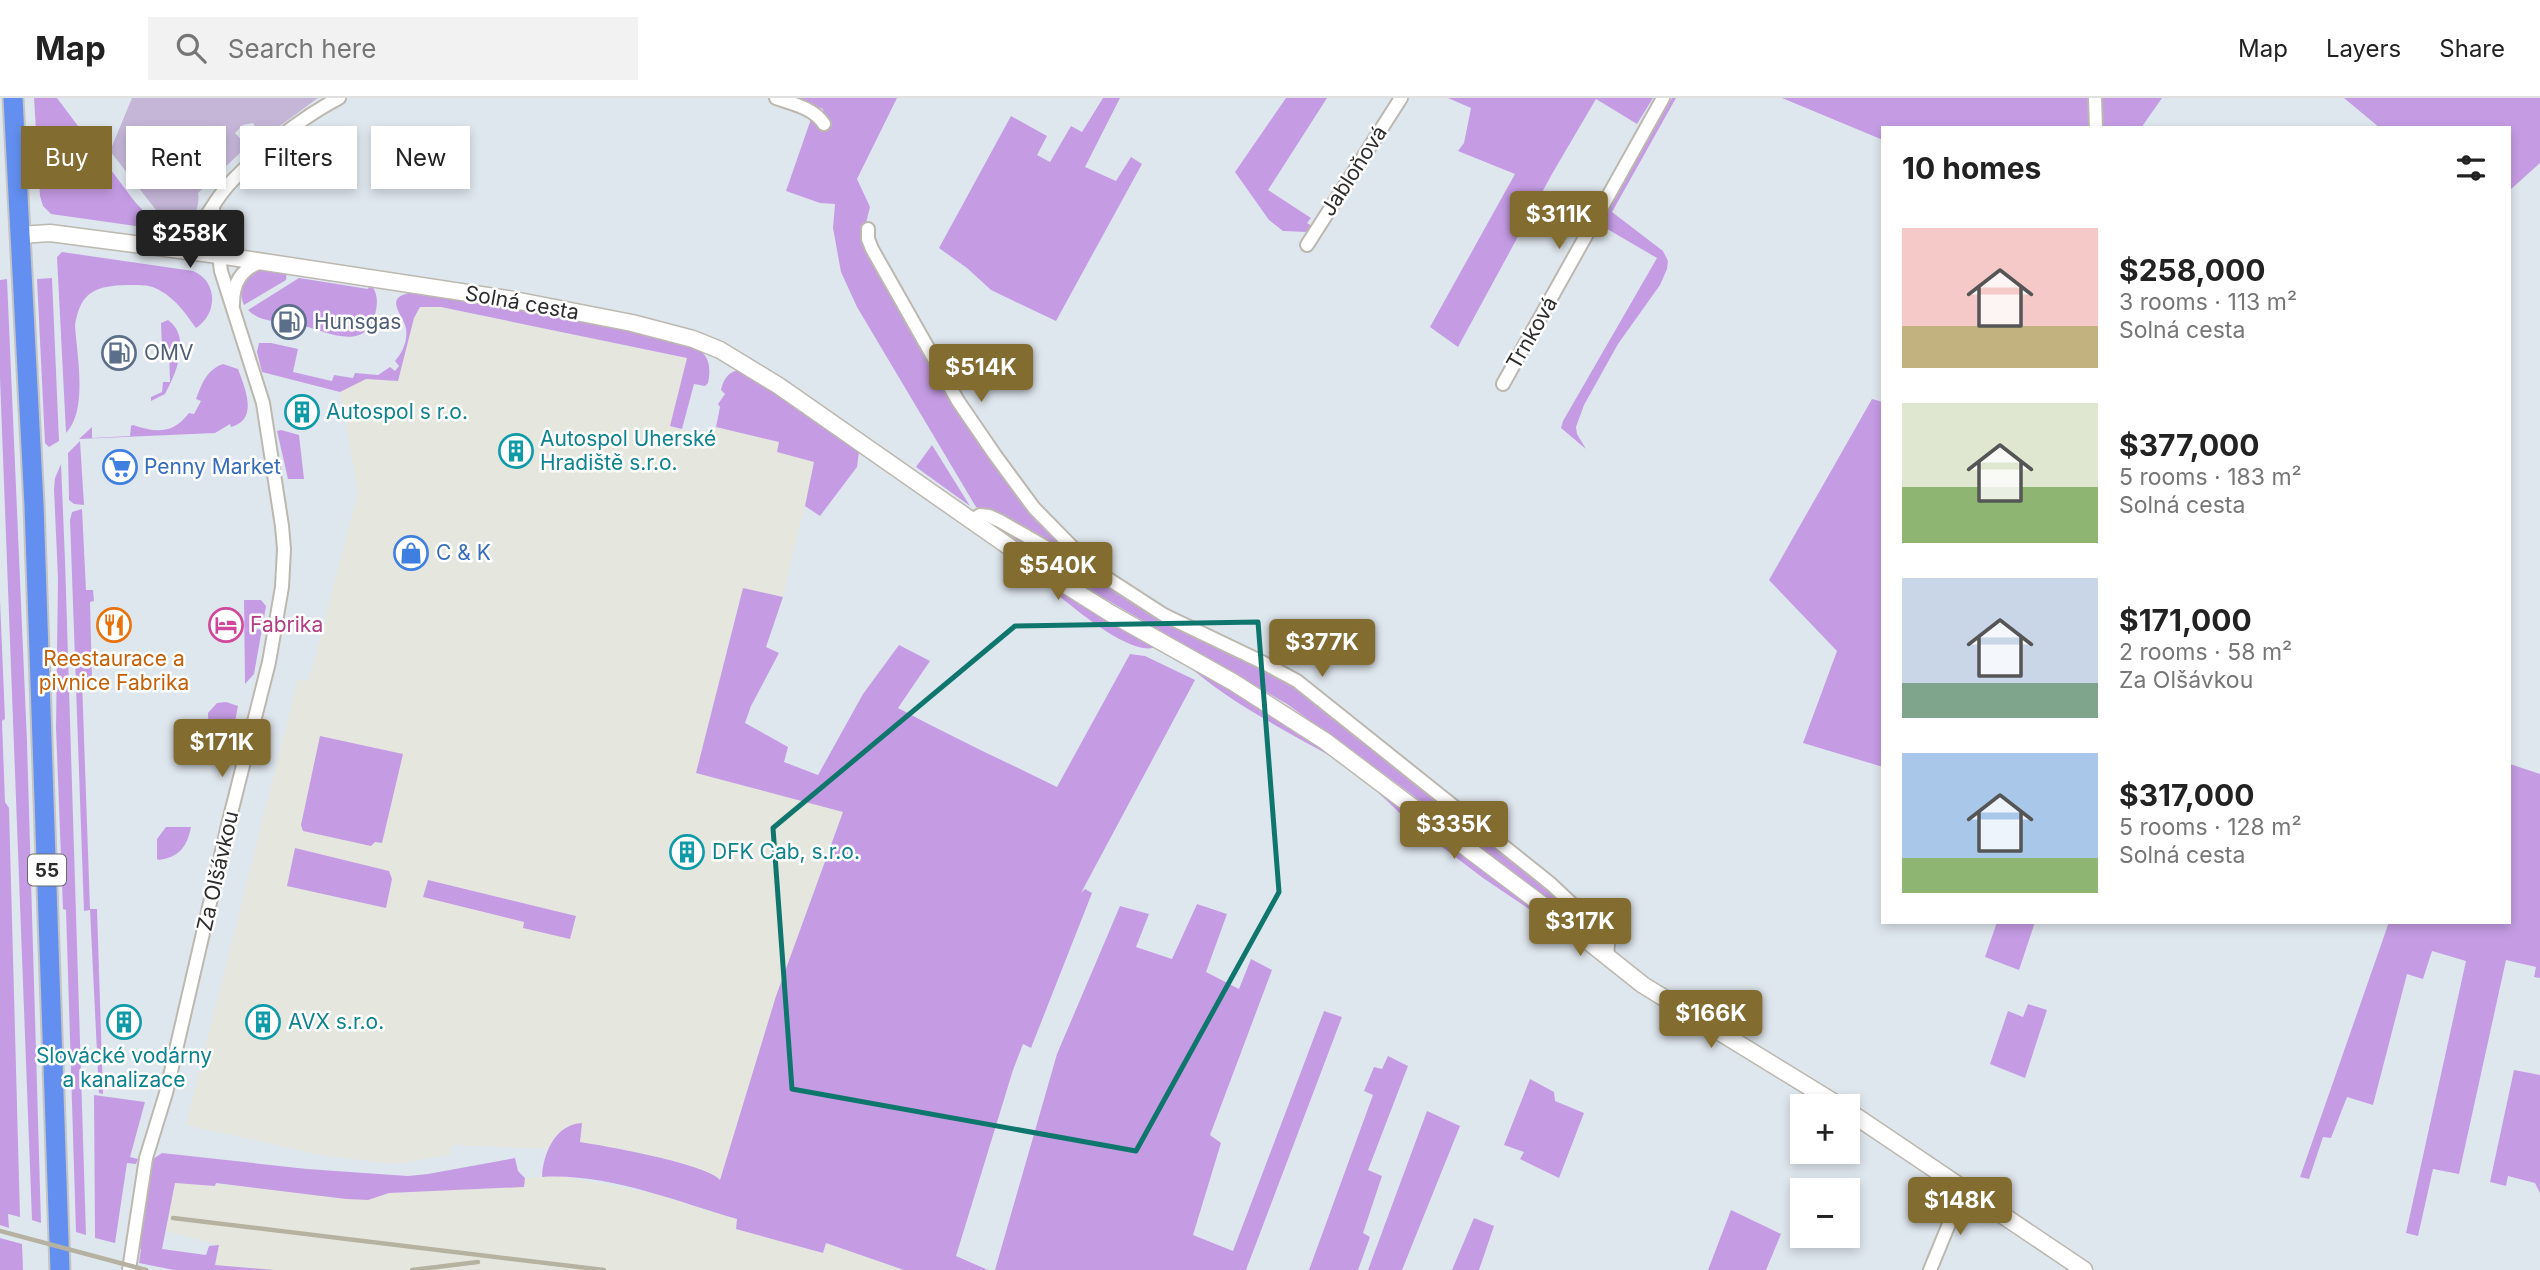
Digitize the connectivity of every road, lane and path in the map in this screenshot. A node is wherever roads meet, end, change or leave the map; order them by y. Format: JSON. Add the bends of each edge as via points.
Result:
{"nodes":[{"id":1,"x":13,"y":98,"type":"edge"},
{"id":2,"x":339,"y":98,"type":"edge"},
{"id":3,"x":776,"y":98,"type":"edge"},
{"id":4,"x":1401,"y":98,"type":"edge"},
{"id":5,"x":1663,"y":98,"type":"edge"},
{"id":6,"x":2095,"y":98,"type":"edge"},
{"id":7,"x":824,"y":124,"type":"dead end"},
{"id":8,"x":2096,"y":126,"type":"edge"},
{"id":9,"x":213,"y":209,"type":"junction"},
{"id":10,"x":868,"y":229,"type":"dead end"},
{"id":11,"x":20,"y":235,"type":"junction"},
{"id":12,"x":1307,"y":245,"type":"dead end"},
{"id":13,"x":168,"y":249,"type":"junction"},
{"id":14,"x":218,"y":255,"type":"junction"},
{"id":15,"x":264,"y":261,"type":"junction"},
{"id":16,"x":233,"y":308,"type":"junction"},
{"id":17,"x":1503,"y":384,"type":"dead end"},
{"id":18,"x":971,"y":521,"type":"junction"},
{"id":19,"x":1094,"y":569,"type":"junction"},
{"id":20,"x":1607,"y":957,"type":"junction"},
{"id":21,"x":1820,"y":1094,"type":"edge"},
{"id":22,"x":1860,"y":1119,"type":"edge"},
{"id":23,"x":1963,"y":1190,"type":"junction"},
{"id":24,"x":60,"y":1267,"type":"edge"},
{"id":25,"x":129,"y":1270,"type":"edge"},
{"id":26,"x":1930,"y":1270,"type":"edge"},
{"id":27,"x":2084,"y":1270,"type":"edge"}],
"edges":[{"from":1,"to":11,"type":"main road","number":"55"},
{"from":2,"to":9,"type":"street","via":[[254,160],[222,191]]},
{"from":3,"to":7,"type":"street","via":[[820,116]]},
{"from":4,"to":12,"type":"street","name":"Jabloňová"},
{"from":5,"to":17,"type":"street","name":"Trnková"},
{"from":6,"to":8,"type":"street"},
{"from":9,"to":13,"type":"street","via":[[190,236]]},
{"from":9,"to":14,"type":"street","name":"Za Olšávkou"},
{"from":10,"to":19,"type":"street","via":[[872,249],[958,401],[1034,508]]},
{"from":11,"to":13,"type":"street","name":"Solná cesta","via":[[50,233]]},
{"from":11,"to":24,"type":"main road","number":"55","via":[[34,505]]},
{"from":13,"to":14,"type":"street","name":"Solná cesta"},
{"from":14,"to":15,"type":"street","name":"Solná cesta"},
{"from":14,"to":16,"type":"street","name":"Za Olšávkou"},
{"from":15,"to":16,"type":"street","via":[[239,276]]},
{"from":15,"to":18,"type":"street","name":"Solná cesta","via":[[514,300],[702,342],[747,365]]},
{"from":16,"to":25,"type":"street","name":"Za Olšávkou","via":[[263,403],[274,463],[284,549],[282,587],[269,662],[166,1093],[146,1158]]},
{"from":18,"to":19,"type":"street","via":[[989,516]]},
{"from":18,"to":20,"type":"street","name":"Solná cesta","via":[[1110,613],[1233,682],[1325,741]]},
{"from":19,"to":20,"type":"street","via":[[1164,615],[1297,681],[1551,884],[1604,934]]},
{"from":20,"to":21,"type":"street","name":"Solná cesta","via":[[1676,1008]]},
{"from":22,"to":23,"type":"street"},
{"from":23,"to":26,"type":"street"},
{"from":23,"to":27,"type":"street"}]}
